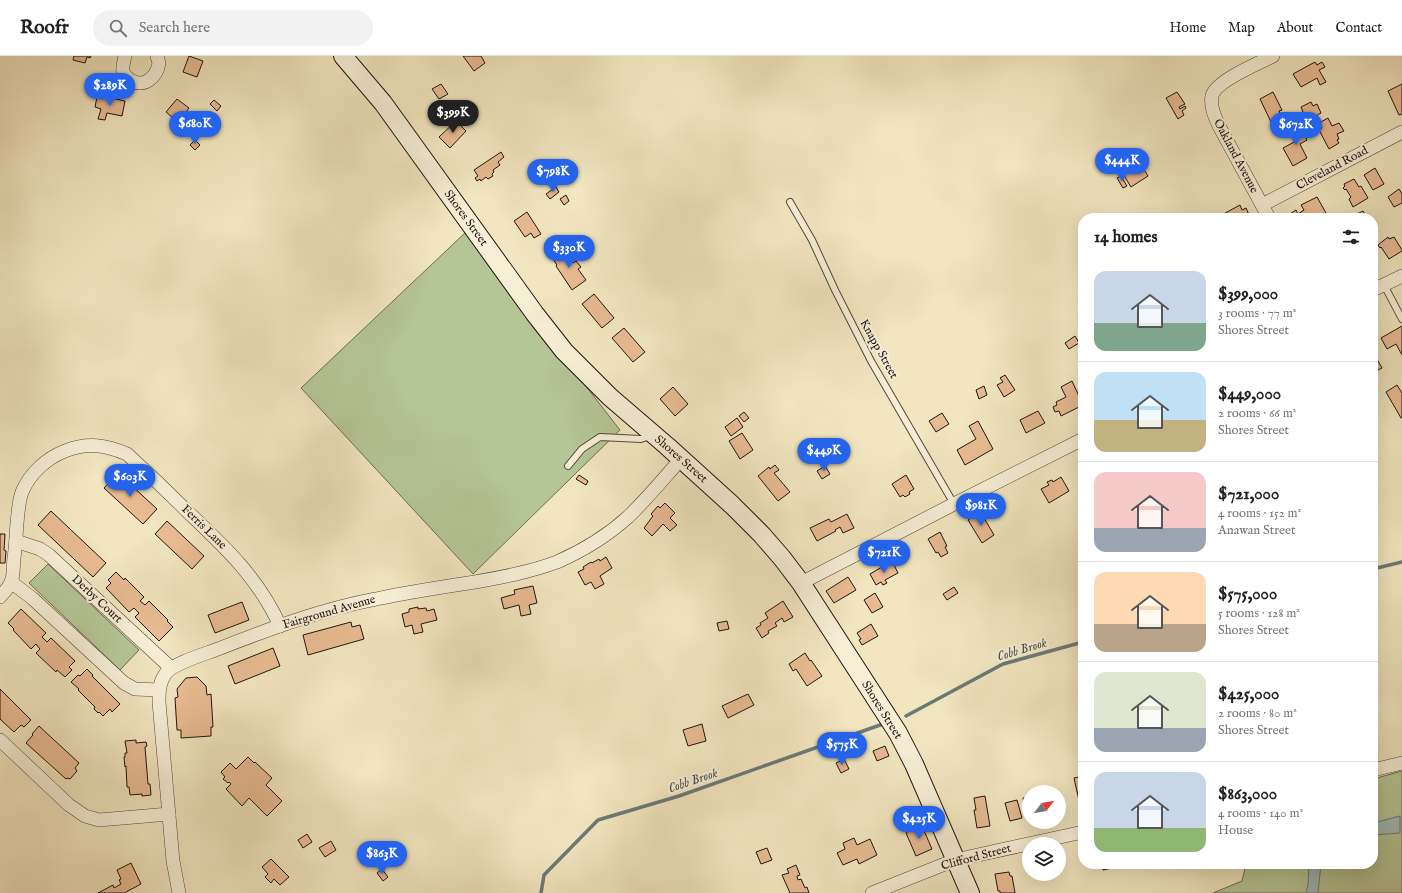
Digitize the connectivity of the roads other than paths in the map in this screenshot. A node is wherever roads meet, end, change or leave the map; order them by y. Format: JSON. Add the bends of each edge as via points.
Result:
{"nodes":[{"id":1,"x":125,"y":56,"type":"edge"},
{"id":2,"x":157,"y":56,"type":"edge"},
{"id":3,"x":343,"y":56,"type":"edge"},
{"id":4,"x":1273,"y":56,"type":"edge"},
{"id":5,"x":1402,"y":132,"type":"edge"},
{"id":6,"x":790,"y":202,"type":"dead end"},
{"id":7,"x":1262,"y":205,"type":"junction"},
{"id":8,"x":1266,"y":213,"type":"edge"},
{"id":9,"x":1402,"y":276,"type":"edge"},
{"id":10,"x":1378,"y":288,"type":"edge"},
{"id":11,"x":1402,"y":319,"type":"edge"},
{"id":12,"x":654,"y":435,"type":"junction"},
{"id":13,"x":1078,"y":442,"type":"edge"},
{"id":14,"x":681,"y":459,"type":"junction"},
{"id":15,"x":568,"y":466,"type":"dead end"},
{"id":16,"x":954,"y":504,"type":"junction"},
{"id":17,"x":16,"y":541,"type":"junction"},
{"id":18,"x":11,"y":582,"type":"junction"},
{"id":19,"x":801,"y":584,"type":"junction"},
{"id":20,"x":0,"y":597,"type":"edge"},
{"id":21,"x":280,"y":626,"type":"junction"},
{"id":22,"x":171,"y":668,"type":"junction"},
{"id":23,"x":159,"y":690,"type":"junction"},
{"id":24,"x":0,"y":740,"type":"edge"},
{"id":25,"x":1402,"y":764,"type":"edge"},
{"id":26,"x":1378,"y":769,"type":"edge"},
{"id":27,"x":169,"y":814,"type":"junction"},
{"id":28,"x":1078,"y":833,"type":"edge"},
{"id":29,"x":955,"y":860,"type":"junction"},
{"id":30,"x":179,"y":893,"type":"edge"},
{"id":31,"x":872,"y":893,"type":"edge"},
{"id":32,"x":970,"y":893,"type":"edge"}],
"edges":[{"from":1,"to":2,"type":"street","via":[[123,72],[128,78],[139,83],[147,82],[156,72],[160,63]]},
{"from":3,"to":12,"type":"street","name":"Shores Street","via":[[382,103],[554,339],[610,398]]},
{"from":4,"to":7,"type":"street","name":"Oakland Avenue","via":[[1229,79],[1216,88],[1211,98],[1219,126]]},
{"from":5,"to":7,"type":"street","name":"Cleveland Road"},
{"from":6,"to":16,"type":"lane","name":"Knapp Street","via":[[812,240],[871,361]]},
{"from":7,"to":8,"type":"street","name":"Oakland Avenue"},
{"from":9,"to":10,"type":"street"},
{"from":10,"to":11,"type":"lane"},
{"from":12,"to":14,"type":"street","name":"Shores Street"},
{"from":12,"to":15,"type":"lane","via":[[641,439],[600,437],[582,449]]},
{"from":13,"to":16,"type":"street"},
{"from":14,"to":19,"type":"street","name":"Shores Street","via":[[753,525]]},
{"from":14,"to":21,"type":"street","name":"Fairground Avenue","via":[[639,507],[618,525],[589,545],[557,562],[510,576],[362,602]]},
{"from":16,"to":19,"type":"street"},
{"from":17,"to":18,"type":"street","name":"Ferris Lane"},
{"from":17,"to":21,"type":"street","name":"Ferris Lane","via":[[22,492],[38,469],[59,453],[72,448],[86,445],[112,448],[127,454],[229,550],[255,581]]},
{"from":17,"to":22,"type":"street","name":"Derby Court","via":[[40,548],[49,555]]},
{"from":18,"to":20,"type":"street","name":"Ferris Lane"},
{"from":18,"to":23,"type":"street","via":[[32,598],[124,683],[135,689]]},
{"from":19,"to":29,"type":"street","name":"Shores Street","via":[[898,733]]},
{"from":21,"to":22,"type":"street","name":"Fairground Avenue"},
{"from":22,"to":23,"type":"street"},
{"from":23,"to":27,"type":"street"},
{"from":24,"to":27,"type":"street","via":[[69,805],[85,816],[105,819]]},
{"from":25,"to":26,"type":"street"},
{"from":27,"to":30,"type":"street"},
{"from":28,"to":29,"type":"street","name":"Clifford Street"},
{"from":29,"to":31,"type":"street","name":"Clifford Street"},
{"from":29,"to":32,"type":"street","name":"Shores Street"}]}
